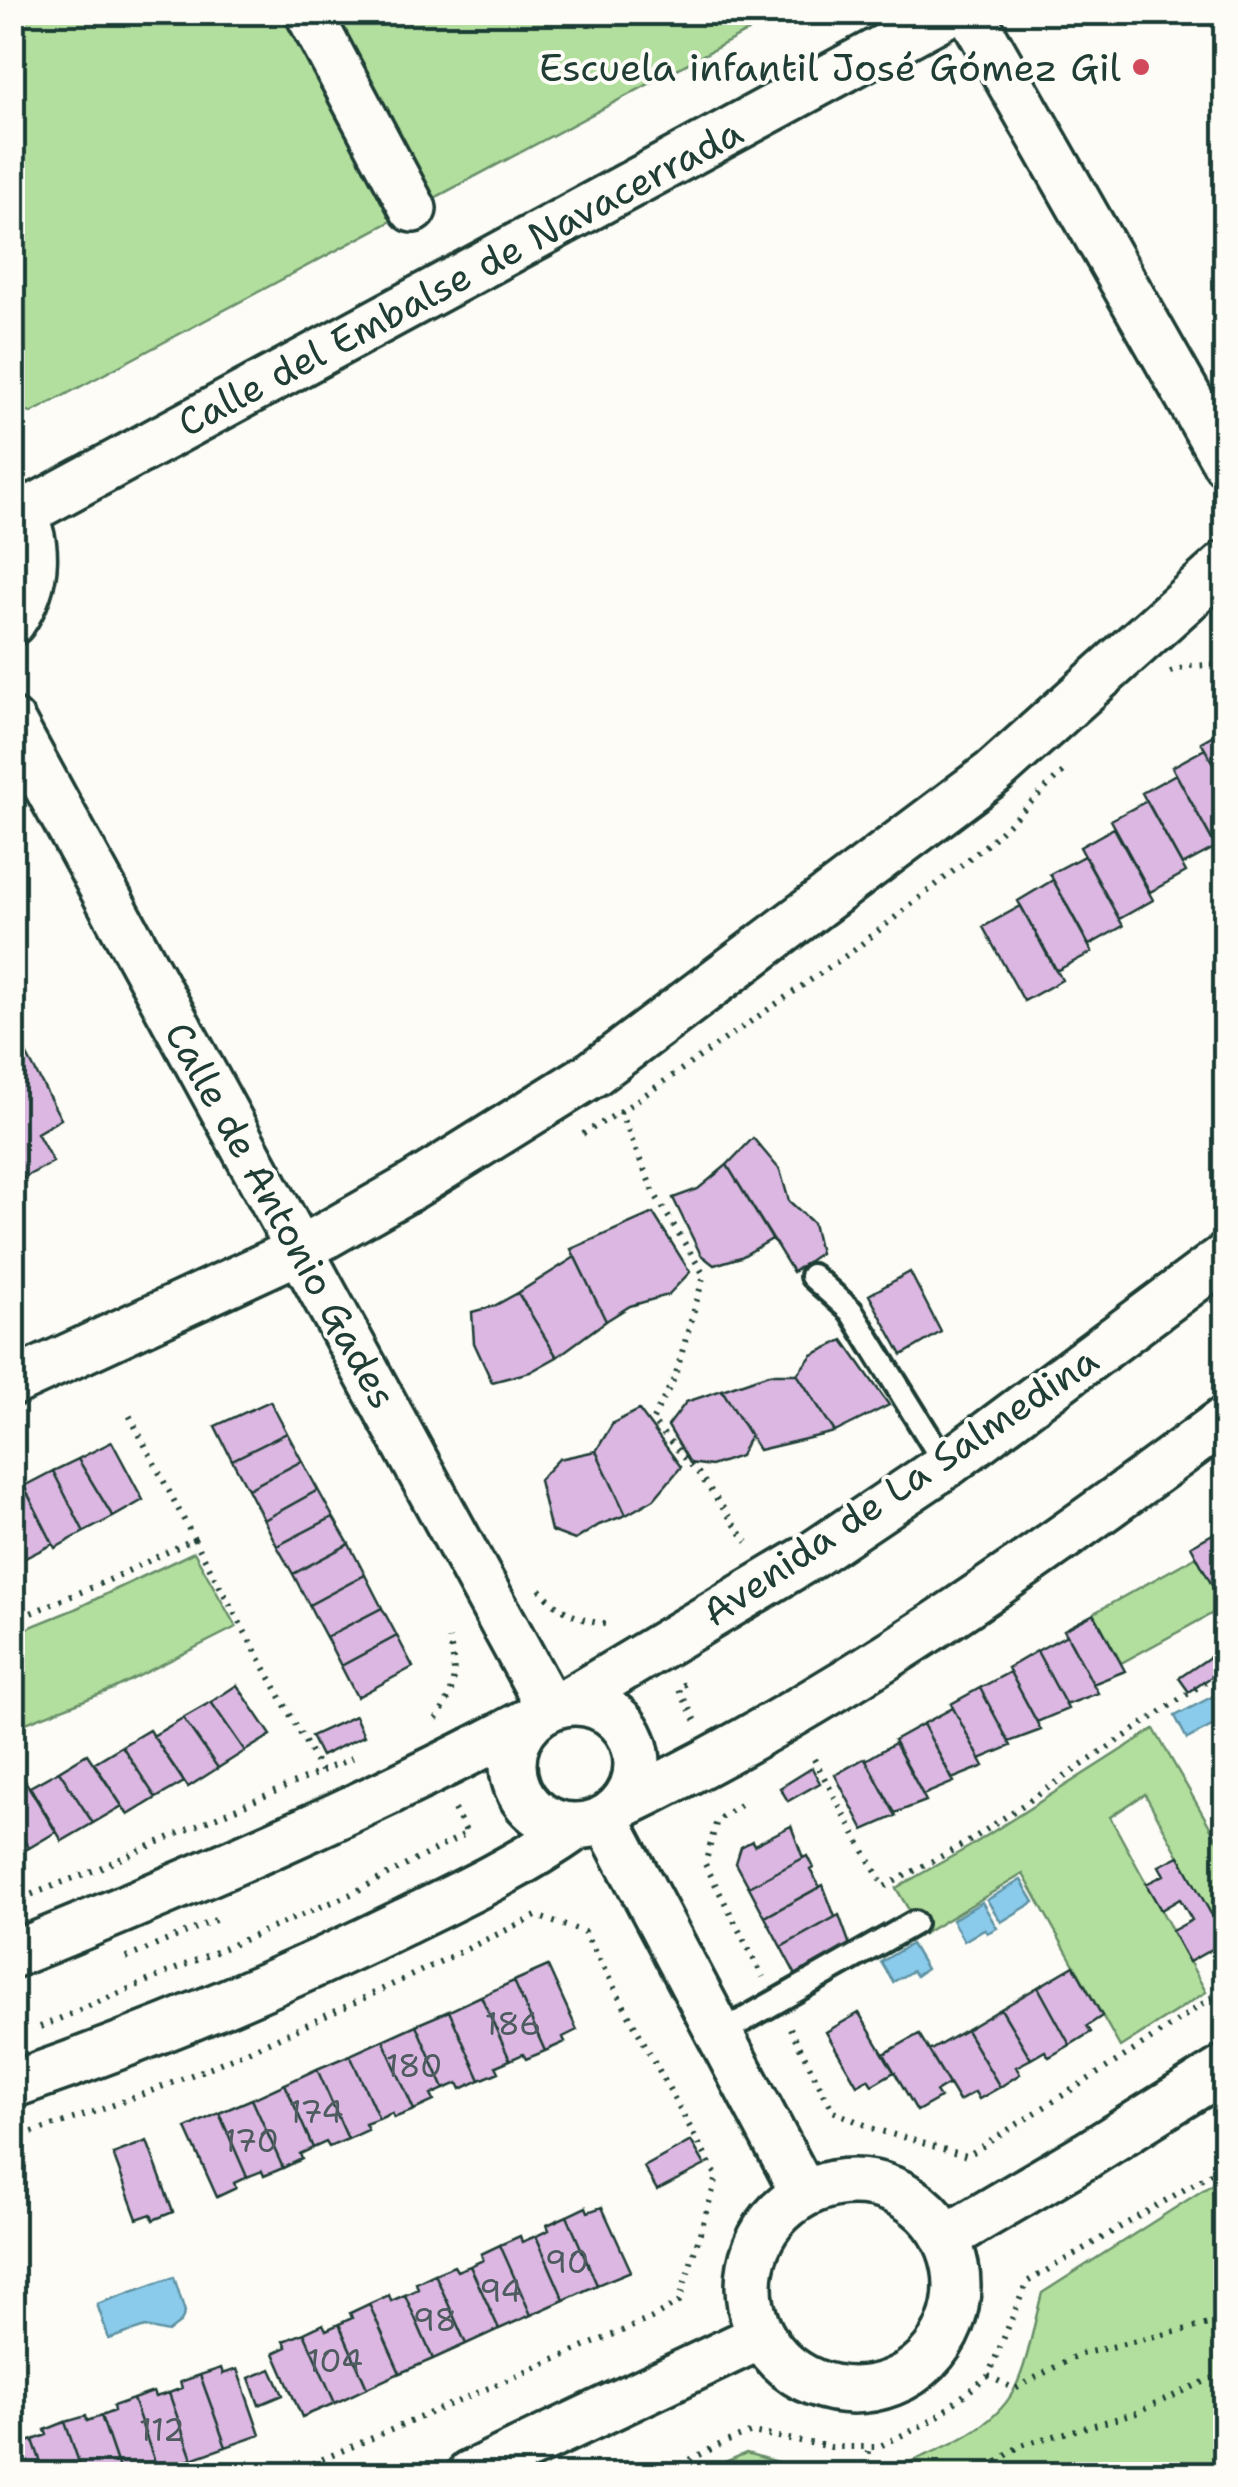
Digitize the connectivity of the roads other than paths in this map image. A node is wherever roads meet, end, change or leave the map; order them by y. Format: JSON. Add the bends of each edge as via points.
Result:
{"nodes":[{"id":1,"x":308,"y":12,"type":"edge"},
{"id":2,"x":950,"y":12,"type":"edge"},
{"id":3,"x":970,"y":12,"type":"edge"},
{"id":4,"x":413,"y":210,"type":"dead end"},
{"id":5,"x":1226,"y":463,"type":"edge"},
{"id":6,"x":18,"y":507,"type":"edge"},
{"id":7,"x":1226,"y":564,"type":"edge"},
{"id":8,"x":12,"y":622,"type":"edge"},
{"id":9,"x":12,"y":722,"type":"edge"},
{"id":10,"x":300,"y":1250,"type":"junction"},
{"id":11,"x":1226,"y":1256,"type":"edge"},
{"id":12,"x":812,"y":1276,"type":"dead end"},
{"id":13,"x":12,"y":1383,"type":"edge"},
{"id":14,"x":1226,"y":1418,"type":"edge"},
{"id":15,"x":946,"y":1465,"type":"junction"},
{"id":16,"x":548,"y":1710,"type":"junction"},
{"id":17,"x":602,"y":1817,"type":"junction"},
{"id":18,"x":914,"y":1924,"type":"dead end"},
{"id":19,"x":12,"y":1955,"type":"edge"},
{"id":20,"x":719,"y":2034,"type":"junction"},
{"id":21,"x":1226,"y":2068,"type":"edge"},
{"id":22,"x":12,"y":2086,"type":"edge"},
{"id":23,"x":804,"y":2194,"type":"junction"},
{"id":24,"x":946,"y":2238,"type":"junction"},
{"id":25,"x":761,"y":2336,"type":"junction"},
{"id":26,"x":470,"y":2474,"type":"edge"}],
"edges":[{"from":1,"to":4,"type":"street"},
{"from":2,"to":6,"type":"street","name":"Calle del Embalse de Navacerrada"},
{"from":3,"to":5,"type":"street"},
{"from":6,"to":8,"type":"street","via":[[34,572]]},
{"from":7,"to":10,"type":"street","via":[[993,773],[626,1050]]},
{"from":9,"to":10,"type":"street","name":"Calle de Antonio Gades"},
{"from":10,"to":13,"type":"street"},
{"from":10,"to":16,"type":"street","name":"Calle de Antonio Gades"},
{"from":11,"to":15,"type":"street","name":"Avenida de La Salmedina"},
{"from":12,"to":15,"type":"lane","via":[[851,1311]]},
{"from":14,"to":17,"type":"street","via":[[1068,1536],[882,1660],[716,1760]]},
{"from":15,"to":16,"type":"street","name":"Avenida de La Salmedina","via":[[811,1556]]},
{"from":16,"to":17,"type":"street","via":[[584,1702],[618,1718],[630,1734],[637,1770],[633,1789]]},
{"from":16,"to":17,"type":"street","via":[[519,1737],[513,1757],[522,1798],[555,1824]]},
{"from":16,"to":19,"type":"street","name":"Avenida de La Salmedina","via":[[435,1771]]},
{"from":17,"to":20,"type":"street"},
{"from":17,"to":22,"type":"street","via":[[531,1860],[348,1950]]},
{"from":18,"to":20,"type":"lane"},
{"from":20,"to":23,"type":"street"},
{"from":21,"to":24,"type":"street"},
{"from":23,"to":24,"type":"street","via":[[840,2183],[875,2184],[920,2206]]},
{"from":23,"to":25,"type":"street","via":[[777,2214],[751,2264],[750,2306]]},
{"from":24,"to":25,"type":"street","via":[[957,2273],[956,2309],[942,2342],[917,2370],[885,2387],[849,2391],[814,2384],[783,2364]]},
{"from":25,"to":26,"type":"street"}]}
